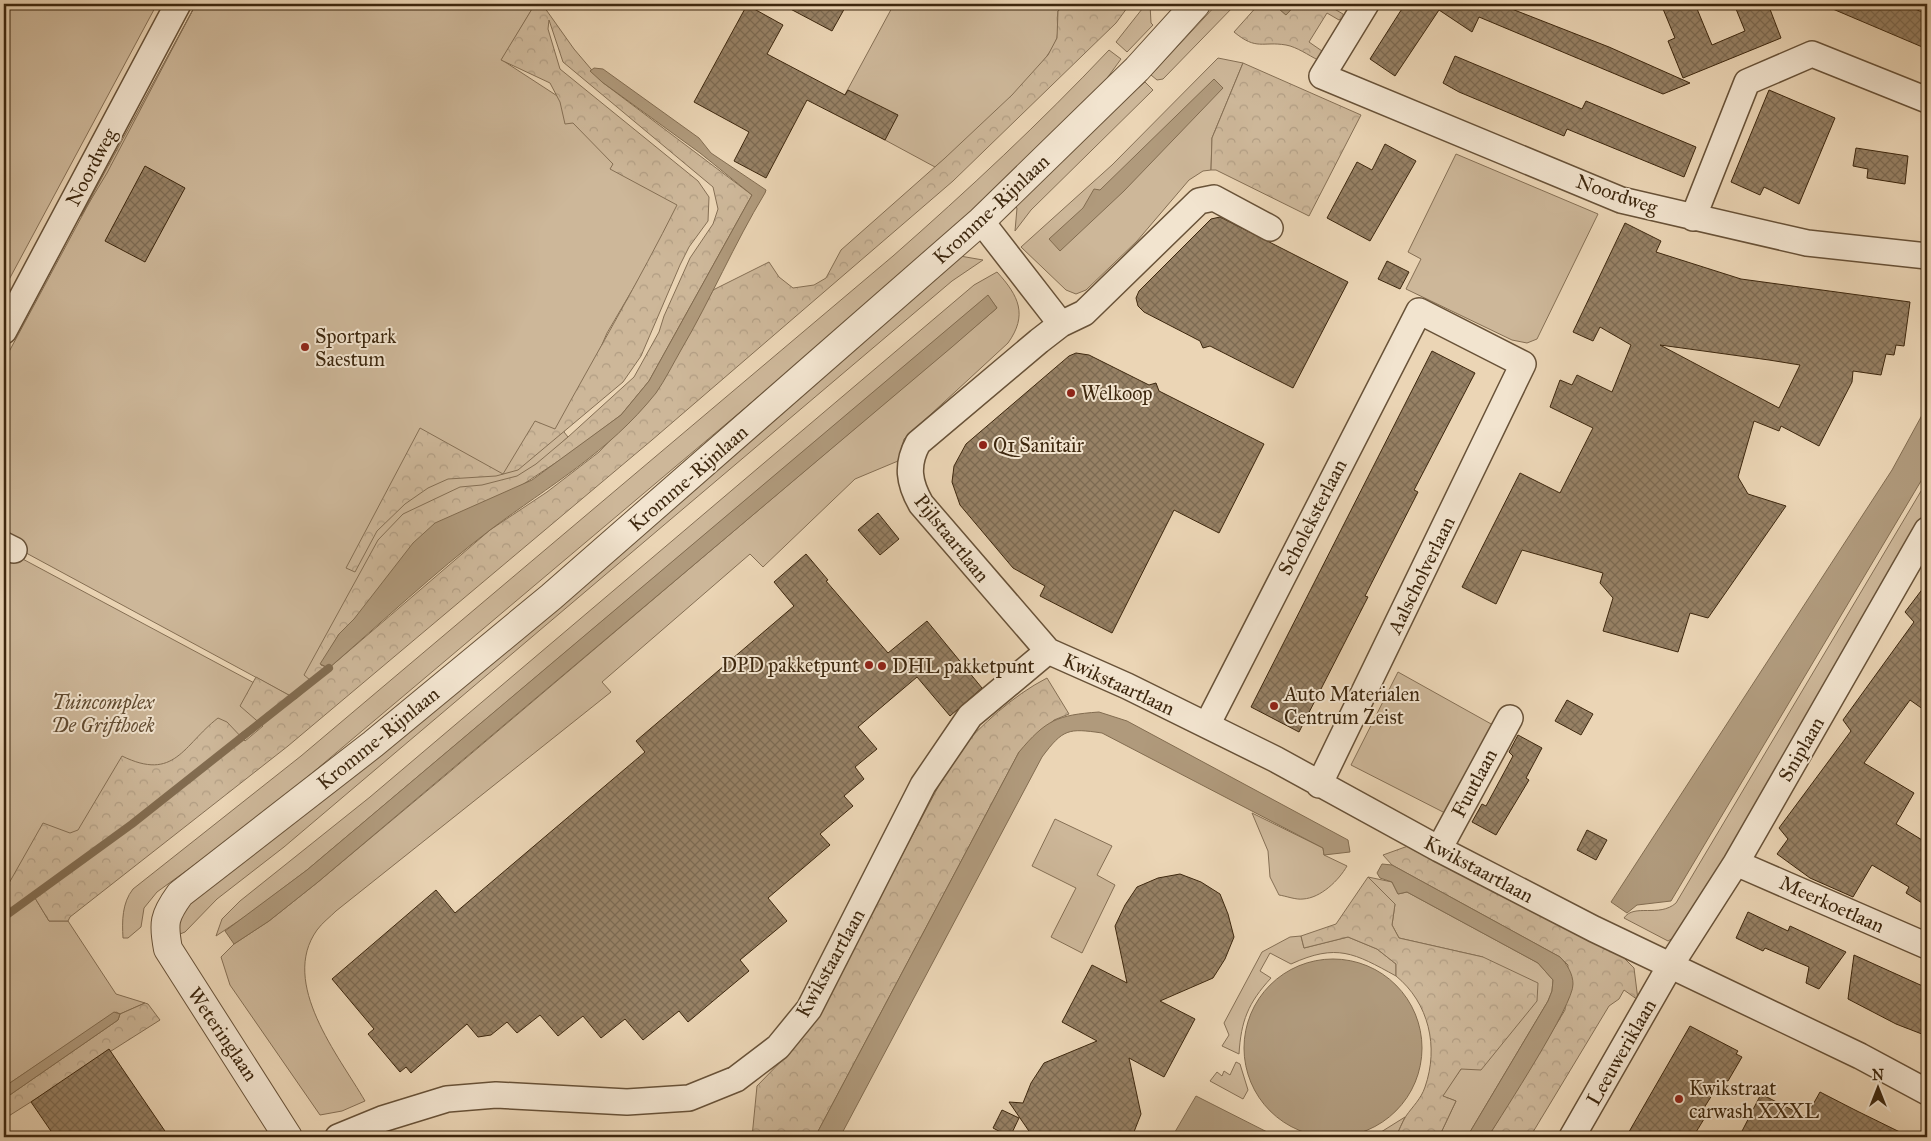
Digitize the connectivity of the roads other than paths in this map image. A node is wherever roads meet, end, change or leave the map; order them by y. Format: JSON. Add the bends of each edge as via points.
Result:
{"nodes":[{"id":1,"x":178,"y":4,"type":"edge"},
{"id":2,"x":1366,"y":4,"type":"edge"},
{"id":3,"x":1189,"y":6,"type":"edge"},
{"id":4,"x":1927,"y":100,"type":"edge"},
{"id":5,"x":1693,"y":218,"type":"junction"},
{"id":6,"x":981,"y":221,"type":"junction"},
{"id":7,"x":1270,"y":228,"type":"dead end"},
{"id":8,"x":1927,"y":256,"type":"edge"},
{"id":9,"x":1419,"y":311,"type":"joint"},
{"id":10,"x":1061,"y":324,"type":"junction"},
{"id":11,"x":4,"y":330,"type":"edge"},
{"id":12,"x":1927,"y":530,"type":"edge"},
{"id":13,"x":1048,"y":651,"type":"junction"},
{"id":14,"x":1510,"y":718,"type":"dead end"},
{"id":15,"x":1207,"y":725,"type":"junction"},
{"id":16,"x":1319,"y":785,"type":"junction"},
{"id":17,"x":1439,"y":849,"type":"junction"},
{"id":18,"x":1736,"y":863,"type":"junction"},
{"id":19,"x":164,"y":929,"type":"joint"},
{"id":20,"x":1927,"y":946,"type":"edge"},
{"id":21,"x":1670,"y":966,"type":"junction"},
{"id":22,"x":1927,"y":1092,"type":"edge"},
{"id":23,"x":288,"y":1137,"type":"edge"},
{"id":24,"x":338,"y":1137,"type":"edge"},
{"id":25,"x":1572,"y":1137,"type":"edge"}],
"edges":[{"from":1,"to":11,"type":"street","name":"Noordweg"},
{"from":2,"to":5,"type":"street","name":"Noordweg","via":[[1322,76],[1621,200]]},
{"from":3,"to":6,"type":"street","name":"Kromme-Rijnlaan","via":[[1137,69]]},
{"from":4,"to":5,"type":"street","via":[[1812,54],[1747,82]]},
{"from":5,"to":8,"type":"street","name":"Noordweg","via":[[1807,243]]},
{"from":6,"to":10,"type":"street"},
{"from":6,"to":19,"type":"street","name":"Kromme-Rijnlaan","via":[[551,597],[373,744],[184,890],[165,917]]},
{"from":7,"to":10,"type":"street","name":"Pijlstaartlaan","via":[[1214,198],[1199,201],[1084,313]]},
{"from":9,"to":15,"type":"street","name":"Scholeksterlaan"},
{"from":9,"to":16,"type":"street","name":"Aalscholverlaan","via":[[1523,364]]},
{"from":10,"to":13,"type":"street","name":"Pijlstaartlaan","via":[[918,443],[909,476],[920,504]]},
{"from":12,"to":18,"type":"street","name":"Sniplaan"},
{"from":13,"to":15,"type":"street","name":"Kwikstaartlaan"},
{"from":13,"to":24,"type":"street","name":"Kwikstaartlaan","via":[[970,716],[923,785],[809,1009],[778,1047],[736,1079],[688,1098],[627,1102],[496,1096],[447,1099],[382,1119]]},
{"from":14,"to":17,"type":"street","name":"Fuutlaan"},
{"from":15,"to":16,"type":"street","name":"Kwikstaartlaan"},
{"from":16,"to":17,"type":"street","name":"Kwikstaartlaan"},
{"from":17,"to":21,"type":"street","name":"Kwikstaartlaan"},
{"from":18,"to":20,"type":"street","name":"Meerkoetlaan"},
{"from":18,"to":21,"type":"street","name":"Sniplaan"},
{"from":19,"to":23,"type":"street","name":"Weteringlaan","via":[[174,961]]},
{"from":21,"to":22,"type":"street","name":"Kwikstaartlaan","via":[[1860,1056]]},
{"from":21,"to":25,"type":"street","name":"Leeuweriklaan"}]}
